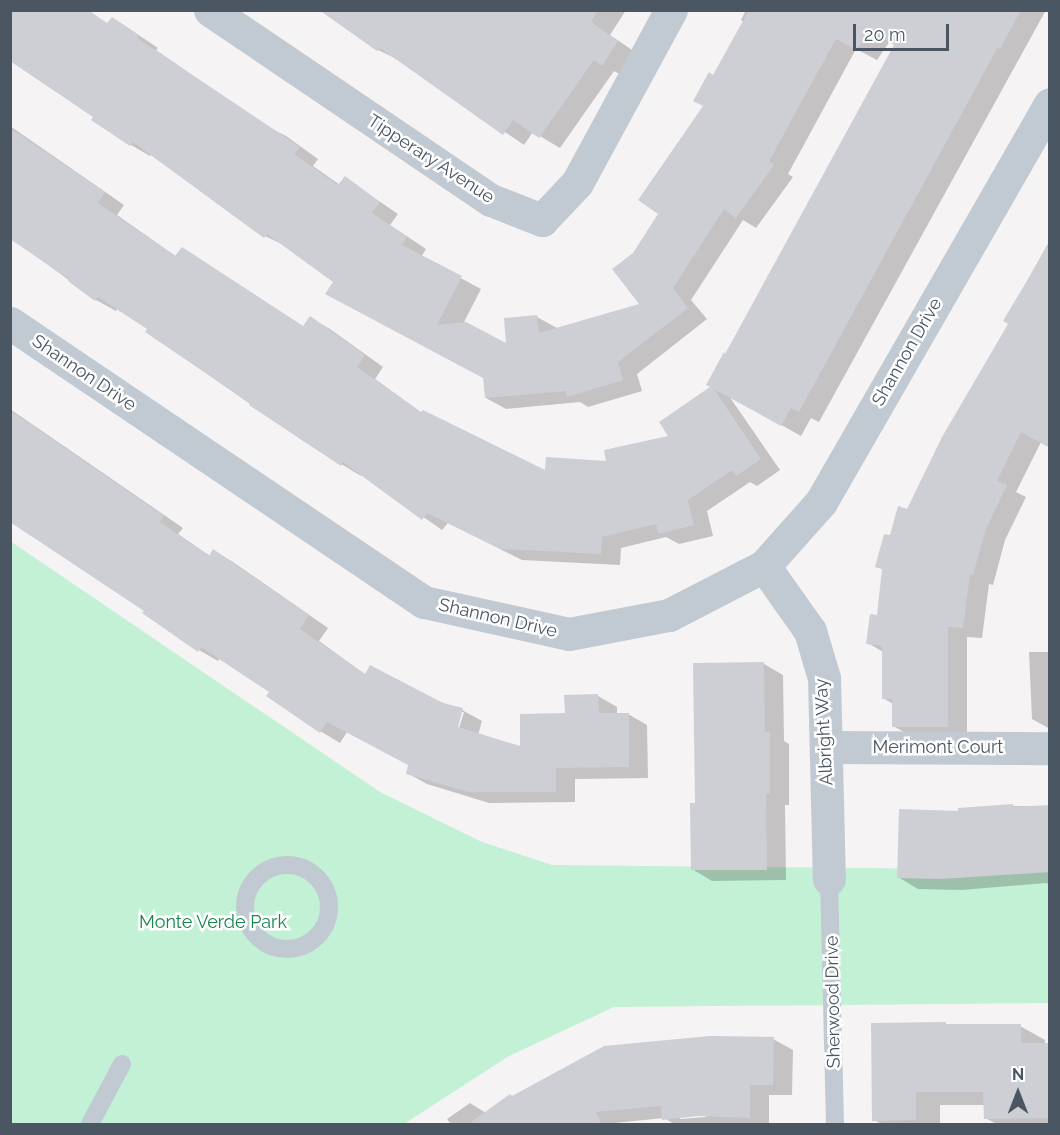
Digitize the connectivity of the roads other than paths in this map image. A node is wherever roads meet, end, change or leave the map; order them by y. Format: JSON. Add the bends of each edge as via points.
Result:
{"nodes":[{"id":1,"x":210,"y":10,"type":"edge"},
{"id":2,"x":671,"y":10,"type":"edge"},
{"id":3,"x":1050,"y":104,"type":"edge"},
{"id":4,"x":10,"y":324,"type":"edge"},
{"id":5,"x":764,"y":566,"type":"junction"},
{"id":6,"x":826,"y":747,"type":"junction"},
{"id":7,"x":1050,"y":748,"type":"edge"},
{"id":8,"x":830,"y":879,"type":"joint"},
{"id":9,"x":308,"y":943,"type":"joint"},
{"id":10,"x":122,"y":1064,"type":"dead end"},
{"id":11,"x":90,"y":1125,"type":"edge"},
{"id":12,"x":835,"y":1125,"type":"edge"}],
"edges":[{"from":1,"to":2,"type":"street","name":"Tipperary Avenue","via":[[491,200],[542,220],[577,183]]},
{"from":3,"to":5,"type":"street","name":"Shannon Drive","via":[[821,502]]},
{"from":4,"to":5,"type":"street","name":"Shannon Drive","via":[[424,602],[569,634],[669,615]]},
{"from":5,"to":6,"type":"street","name":"Albright Way","via":[[810,631],[824,678]]},
{"from":6,"to":7,"type":"street","name":"Merimont Court"},
{"from":6,"to":8,"type":"street","name":"Albright Way"},
{"from":8,"to":12,"type":"lane","name":"Sherwood Drive"},
{"from":9,"to":9,"type":"lane","via":[[296,948],[276,947],[257,937],[249,926],[245,898],[250,885],[272,867],[300,867],[313,873],[322,884],[328,897],[326,923]]},
{"from":10,"to":11,"type":"lane"}]}
